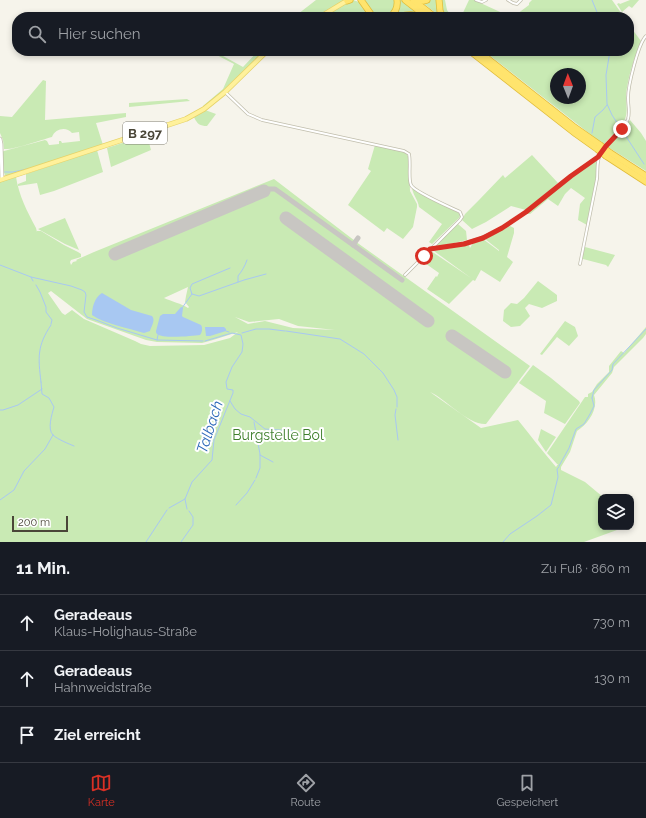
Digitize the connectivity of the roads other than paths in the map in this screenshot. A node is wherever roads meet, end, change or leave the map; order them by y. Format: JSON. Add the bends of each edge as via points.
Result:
{"nodes":[{"id":1,"x":348,"y":0,"type":"edge"},
{"id":2,"x":397,"y":0,"type":"edge"},
{"id":3,"x":405,"y":0,"type":"edge"},
{"id":4,"x":413,"y":0,"type":"edge"},
{"id":5,"x":417,"y":0,"type":"edge"},
{"id":6,"x":427,"y":0,"type":"edge"},
{"id":7,"x":439,"y":0,"type":"edge"},
{"id":8,"x":476,"y":0,"type":"edge"},
{"id":9,"x":486,"y":0,"type":"edge"},
{"id":10,"x":508,"y":0,"type":"edge"},
{"id":11,"x":521,"y":0,"type":"edge"},
{"id":12,"x":361,"y":1,"type":"edge"},
{"id":13,"x":328,"y":12,"type":"edge"},
{"id":14,"x":370,"y":12,"type":"edge"},
{"id":15,"x":394,"y":12,"type":"edge"},
{"id":16,"x":421,"y":12,"type":"edge"},
{"id":17,"x":429,"y":12,"type":"edge"},
{"id":18,"x":440,"y":12,"type":"edge"},
{"id":19,"x":646,"y":36,"type":"edge"},
{"id":20,"x":262,"y":56,"type":"edge"},
{"id":21,"x":476,"y":56,"type":"edge"},
{"id":22,"x":484,"y":56,"type":"edge"},
{"id":23,"x":225,"y":92,"type":"junction"},
{"id":24,"x":0,"y":139,"type":"edge"},
{"id":25,"x":598,"y":147,"type":"junction"},
{"id":26,"x":607,"y":154,"type":"junction"},
{"id":27,"x":598,"y":157,"type":"junction"},
{"id":28,"x":646,"y":176,"type":"edge"},
{"id":29,"x":1,"y":179,"type":"edge"},
{"id":30,"x":646,"y":182,"type":"edge"},
{"id":31,"x":430,"y":249,"type":"junction"},
{"id":32,"x":580,"y":264,"type":"dead end"},
{"id":33,"x":405,"y":275,"type":"dead end"}],
"edges":[{"from":1,"to":13,"type":"main road"},
{"from":2,"to":15,"type":"highway"},
{"from":3,"to":16,"type":"highway"},
{"from":4,"to":17,"type":"highway"},
{"from":5,"to":6,"type":"highway"},
{"from":7,"to":18,"type":"highway"},
{"from":8,"to":9,"type":"street"},
{"from":10,"to":11,"type":"street","via":[[517,4]]},
{"from":12,"to":14,"type":"highway"},
{"from":19,"to":27,"type":"street","via":[[632,72],[627,122]]},
{"from":20,"to":23,"type":"main road","number":"B 297"},
{"from":21,"to":25,"type":"highway","via":[[576,134]]},
{"from":22,"to":25,"type":"highway"},
{"from":23,"to":29,"type":"main road","number":"B 297","via":[[180,122]]},
{"from":23,"to":31,"type":"street","via":[[248,114],[262,120],[407,152],[410,158],[412,187],[462,215]]},
{"from":24,"to":29,"type":"street"},
{"from":25,"to":26,"type":"highway","bridge":true},
{"from":26,"to":28,"type":"highway"},
{"from":26,"to":30,"type":"highway"},
{"from":27,"to":31,"type":"street","via":[[498,231],[464,244]]},
{"from":27,"to":32,"type":"street","via":[[597,179]]},
{"from":31,"to":33,"type":"street"}]}
